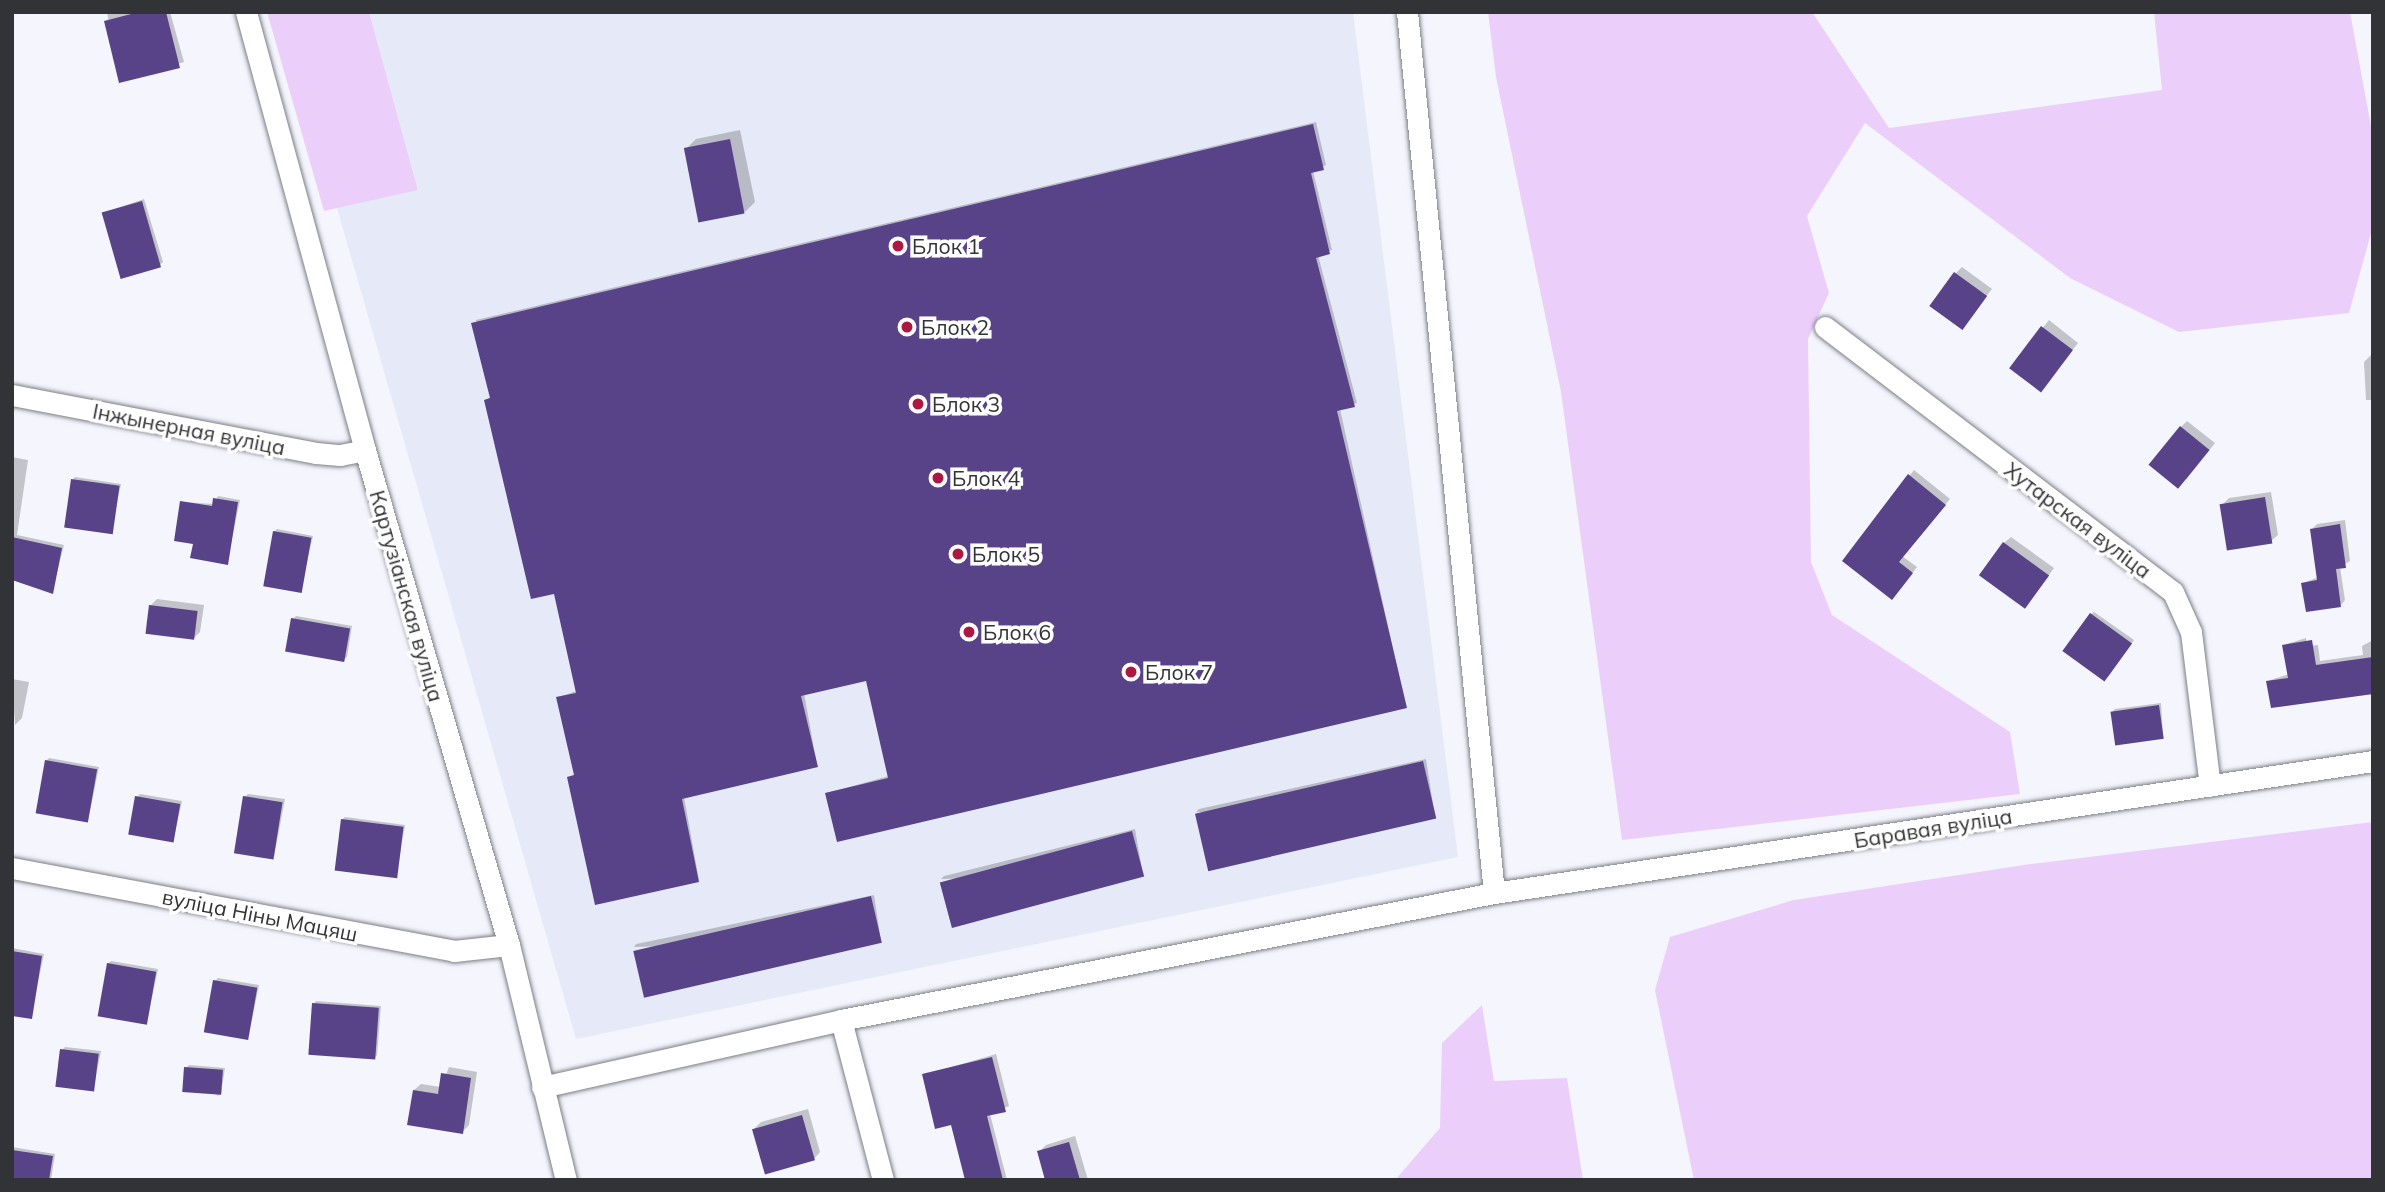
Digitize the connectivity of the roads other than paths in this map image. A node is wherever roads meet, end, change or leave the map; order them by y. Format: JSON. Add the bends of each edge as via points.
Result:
{"nodes":[{"id":1,"x":246,"y":12,"type":"edge"},
{"id":2,"x":1406,"y":12,"type":"edge"},
{"id":3,"x":1825,"y":327,"type":"dead end"},
{"id":4,"x":12,"y":395,"type":"edge"},
{"id":5,"x":365,"y":450,"type":"junction"},
{"id":6,"x":2373,"y":761,"type":"edge"},
{"id":7,"x":2210,"y":786,"type":"junction"},
{"id":8,"x":12,"y":868,"type":"edge"},
{"id":9,"x":1494,"y":894,"type":"junction"},
{"id":10,"x":509,"y":945,"type":"junction"},
{"id":11,"x":841,"y":1020,"type":"junction"},
{"id":12,"x":542,"y":1087,"type":"junction"},
{"id":13,"x":566,"y":1180,"type":"edge"},
{"id":14,"x":883,"y":1180,"type":"edge"}],
"edges":[{"from":1,"to":5,"type":"street","name":"Картузіанская вуліца"},
{"from":2,"to":9,"type":"street"},
{"from":3,"to":7,"type":"street","name":"Хутарская вуліца","via":[[2173,593],[2192,632]]},
{"from":4,"to":5,"type":"street","name":"Інжынерная вуліца","via":[[316,453]]},
{"from":5,"to":10,"type":"street","name":"Картузіанская вуліца"},
{"from":6,"to":7,"type":"street","name":"Баравая вуліца"},
{"from":7,"to":9,"type":"street","name":"Баравая вуліца"},
{"from":8,"to":10,"type":"street","name":"вуліца Ніны Мацяш","via":[[454,951]]},
{"from":9,"to":11,"type":"street","name":"Баравая вуліца"},
{"from":10,"to":12,"type":"street","name":"Картузіанская вуліца"},
{"from":11,"to":12,"type":"street","name":"Баравая вуліца"},
{"from":11,"to":14,"type":"street"},
{"from":12,"to":13,"type":"street","name":"Картузіанская вуліца"}]}
